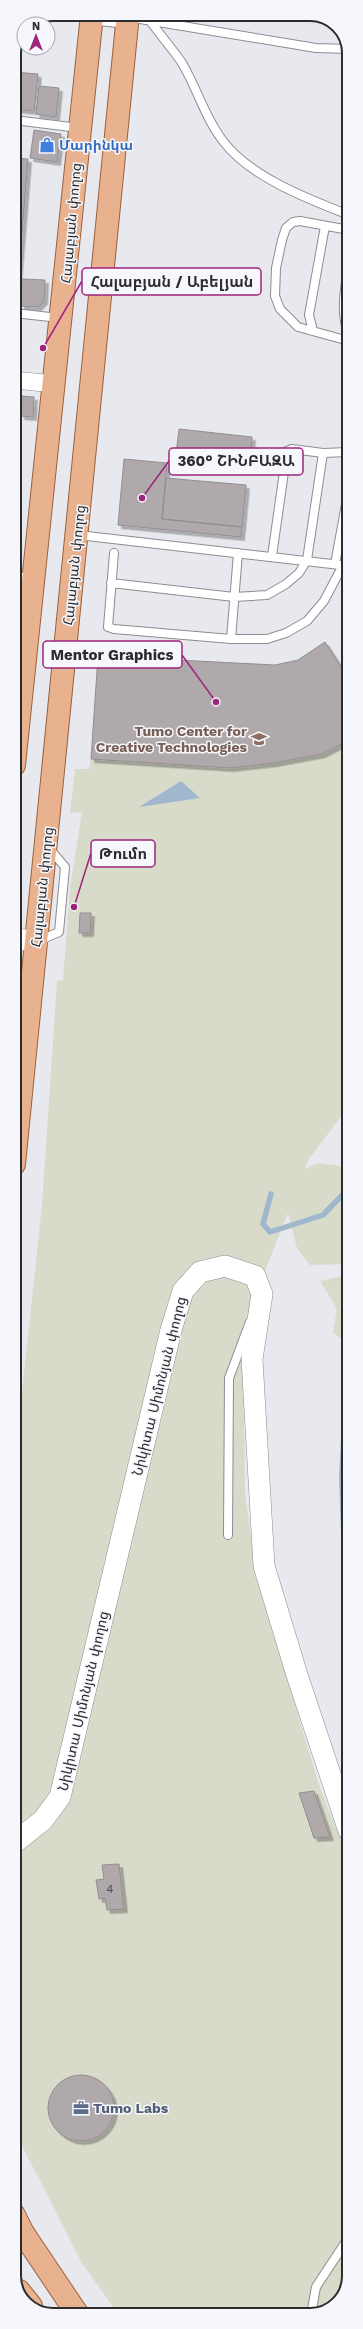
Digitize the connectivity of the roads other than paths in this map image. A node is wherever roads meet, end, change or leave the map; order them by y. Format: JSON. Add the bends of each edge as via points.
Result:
{"nodes":[{"id":1,"x":91,"y":21,"type":"edge"},
{"id":2,"x":135,"y":21,"type":"edge"},
{"id":3,"x":139,"y":21,"type":"edge"},
{"id":4,"x":158,"y":21,"type":"edge"},
{"id":5,"x":342,"y":49,"type":"edge"},
{"id":6,"x":21,"y":121,"type":"edge"},
{"id":7,"x":80,"y":128,"type":"junction"},
{"id":8,"x":342,"y":212,"type":"edge"},
{"id":9,"x":325,"y":226,"type":"junction"},
{"id":10,"x":342,"y":229,"type":"edge"},
{"id":11,"x":21,"y":314,"type":"edge"},
{"id":12,"x":62,"y":318,"type":"junction"},
{"id":13,"x":313,"y":331,"type":"junction"},
{"id":14,"x":342,"y":339,"type":"edge"},
{"id":15,"x":21,"y":381,"type":"edge"},
{"id":16,"x":55,"y":384,"type":"junction"},
{"id":17,"x":342,"y":452,"type":"edge"},
{"id":18,"x":323,"y":453,"type":"junction"},
{"id":19,"x":77,"y":535,"type":"junction"},
{"id":20,"x":114,"y":552,"type":"dead end"},
{"id":21,"x":238,"y":552,"type":"junction"},
{"id":22,"x":272,"y":556,"type":"junction"},
{"id":23,"x":307,"y":560,"type":"junction"},
{"id":24,"x":342,"y":565,"type":"edge"},
{"id":25,"x":24,"y":577,"type":"edge"},
{"id":26,"x":111,"y":583,"type":"junction"},
{"id":27,"x":234,"y":597,"type":"junction"},
{"id":28,"x":231,"y":640,"type":"junction"},
{"id":29,"x":21,"y":645,"type":"edge"},
{"id":30,"x":21,"y":940,"type":"edge"},
{"id":31,"x":37,"y":941,"type":"junction"},
{"id":32,"x":21,"y":1096,"type":"edge"},
{"id":33,"x":262,"y":1294,"type":"junction"},
{"id":34,"x":228,"y":1535,"type":"dead end"},
{"id":35,"x":342,"y":1810,"type":"edge"},
{"id":36,"x":21,"y":1837,"type":"edge"},
{"id":37,"x":21,"y":2229,"type":"edge"},
{"id":38,"x":342,"y":2248,"type":"edge"},
{"id":39,"x":73,"y":2308,"type":"edge"},
{"id":40,"x":312,"y":2308,"type":"edge"}],
"edges":[{"from":1,"to":7,"type":"main road","name":"Հալաբյան փողոց"},
{"from":2,"to":19,"type":"main road","name":"Հալաբյան փողոց"},
{"from":3,"to":8,"type":"lane","via":[[182,64],[223,142],[241,159],[267,177],[308,199]]},
{"from":4,"to":5,"type":"lane","via":[[316,48]]},
{"from":6,"to":7,"type":"lane"},
{"from":7,"to":12,"type":"main road","name":"Հալաբյան փողոց"},
{"from":9,"to":10,"type":"lane"},
{"from":9,"to":13,"type":"lane","via":[[309,315]]},
{"from":9,"to":13,"type":"lane","via":[[293,222],[286,228],[276,268],[275,296],[280,309],[298,327]]},
{"from":11,"to":12,"type":"lane"},
{"from":12,"to":16,"type":"main road","name":"Հալաբյան փողոց"},
{"from":13,"to":14,"type":"lane"},
{"from":15,"to":16,"type":"street"},
{"from":16,"to":25,"type":"main road","name":"Հալաբյան փողոց"},
{"from":17,"to":18,"type":"lane"},
{"from":18,"to":22,"type":"lane","via":[[292,449],[287,451]]},
{"from":18,"to":23,"type":"lane"},
{"from":19,"to":21,"type":"lane"},
{"from":19,"to":31,"type":"main road","name":"Հալաբյան փողոց"},
{"from":20,"to":26,"type":"lane"},
{"from":21,"to":22,"type":"lane"},
{"from":21,"to":27,"type":"lane"},
{"from":22,"to":23,"type":"lane"},
{"from":23,"to":24,"type":"lane"},
{"from":23,"to":27,"type":"lane","via":[[299,573],[267,595]]},
{"from":24,"to":28,"type":"lane","via":[[324,601],[307,621],[286,633],[267,639]]},
{"from":25,"to":29,"type":"main road","name":"Հալաբյան փողոց"},
{"from":26,"to":27,"type":"lane"},
{"from":26,"to":28,"type":"lane","via":[[108,627]]},
{"from":27,"to":28,"type":"lane"},
{"from":30,"to":31,"type":"street"},
{"from":31,"to":32,"type":"main road","name":"Հալաբյան փողոց"},
{"from":33,"to":34,"type":"lane","via":[[238,1348],[229,1378]]},
{"from":33,"to":35,"type":"street","via":[[252,1360],[264,1566]]},
{"from":33,"to":36,"type":"street","name":"Նիկիտա Սիմոնյան փողոց","via":[[255,1276],[226,1266],[200,1272],[183,1291],[171,1330],[60,1797],[43,1820]]},
{"from":37,"to":39,"type":"main road"},
{"from":38,"to":40,"type":"lane","via":[[316,2287]]}]}
